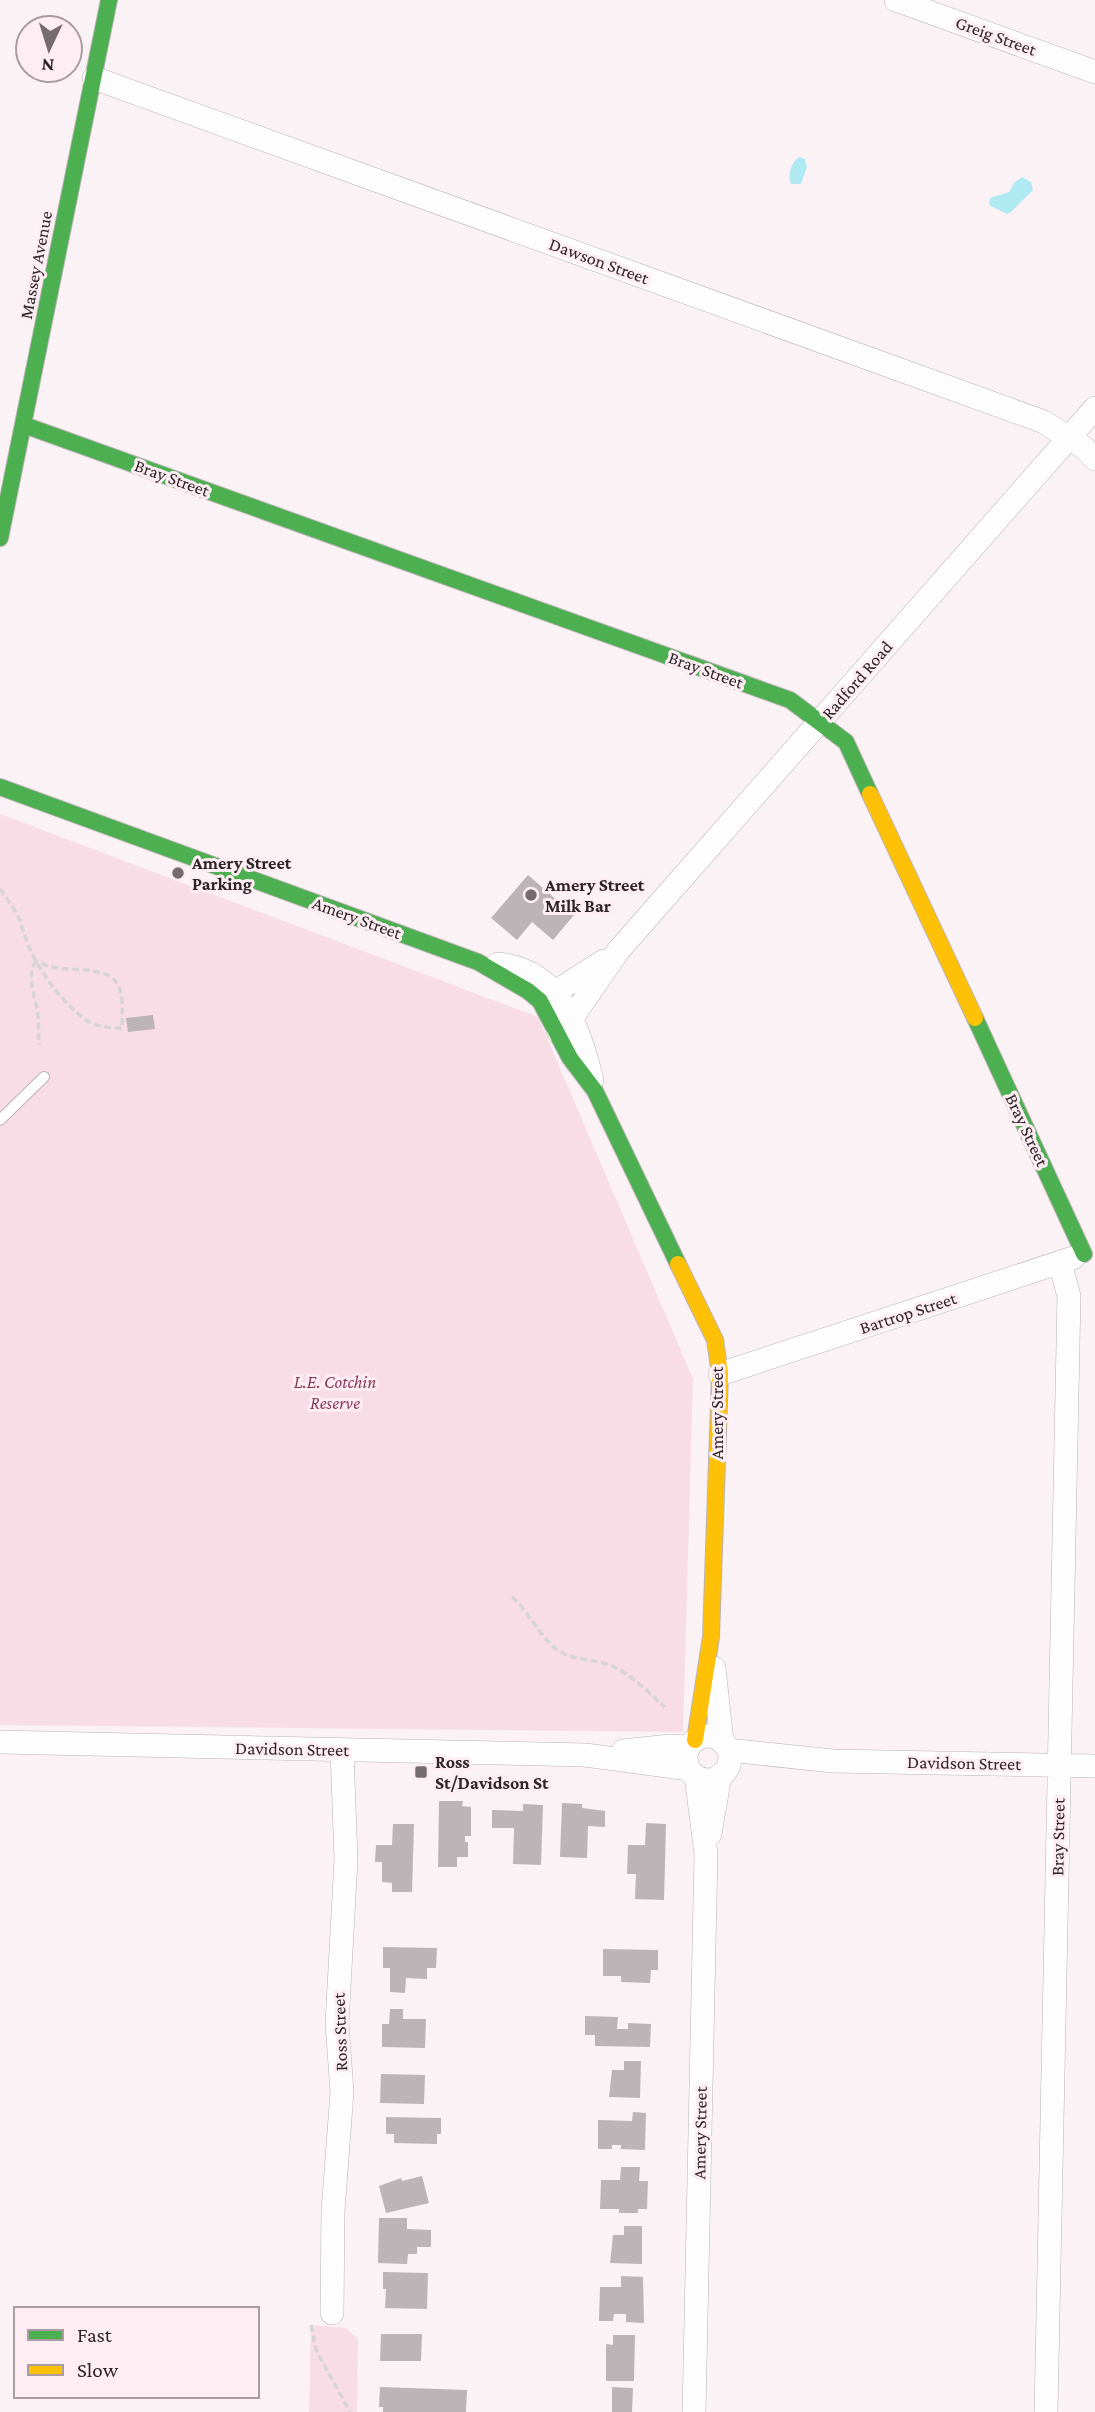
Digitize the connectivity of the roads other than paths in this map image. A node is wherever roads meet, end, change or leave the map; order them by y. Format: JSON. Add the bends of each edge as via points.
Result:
{"nodes":[{"id":1,"x":109,"y":0,"type":"edge"},
{"id":2,"x":896,"y":0,"type":"edge"},
{"id":3,"x":1095,"y":72,"type":"edge"},
{"id":4,"x":94,"y":78,"type":"junction"},
{"id":5,"x":1095,"y":408,"type":"edge"},
{"id":6,"x":24,"y":425,"type":"junction"},
{"id":7,"x":1068,"y":438,"type":"junction"},
{"id":8,"x":1095,"y":459,"type":"edge"},
{"id":9,"x":0,"y":538,"type":"edge"},
{"id":10,"x":820,"y":724,"type":"junction"},
{"id":11,"x":0,"y":787,"type":"edge"},
{"id":12,"x":618,"y":951,"type":"junction"},
{"id":13,"x":478,"y":962,"type":"joint"},
{"id":14,"x":548,"y":997,"type":"junction"},
{"id":15,"x":565,"y":1025,"type":"junction"},
{"id":16,"x":44,"y":1077,"type":"dead end"},
{"id":17,"x":595,"y":1091,"type":"joint"},
{"id":18,"x":0,"y":1120,"type":"edge"},
{"id":19,"x":1090,"y":1252,"type":"edge"},
{"id":20,"x":1060,"y":1263,"type":"junction"},
{"id":21,"x":720,"y":1374,"type":"junction"},
{"id":22,"x":710,"y":1637,"type":"junction"},
{"id":23,"x":0,"y":1742,"type":"edge"},
{"id":24,"x":342,"y":1750,"type":"junction"},
{"id":25,"x":692,"y":1758,"type":"junction"},
{"id":26,"x":724,"y":1759,"type":"junction"},
{"id":27,"x":1059,"y":1765,"type":"junction"},
{"id":28,"x":1095,"y":1766,"type":"edge"},
{"id":29,"x":706,"y":1854,"type":"junction"},
{"id":30,"x":332,"y":2313,"type":"dead end"},
{"id":31,"x":694,"y":2412,"type":"edge"},
{"id":32,"x":1046,"y":2412,"type":"edge"}],
"edges":[{"from":1,"to":4,"type":"street","name":"Massey Avenue"},
{"from":2,"to":3,"type":"street","name":"Greig Street"},
{"from":4,"to":6,"type":"street","name":"Massey Avenue"},
{"from":4,"to":7,"type":"street","name":"Dawson Street","via":[[1044,422]]},
{"from":5,"to":7,"type":"street","name":"Radford Road"},
{"from":6,"to":9,"type":"street","name":"Massey Avenue"},
{"from":6,"to":10,"type":"street","name":"Bray Street","via":[[790,700]]},
{"from":7,"to":8,"type":"street","name":"Dawson Street"},
{"from":7,"to":10,"type":"street","name":"Radford Road"},
{"from":10,"to":12,"type":"street","name":"Radford Road"},
{"from":10,"to":19,"type":"street","name":"Bray Street","via":[[846,742]]},
{"from":11,"to":13,"type":"street","name":"Amery Street"},
{"from":12,"to":14,"type":"street","name":"Radford Road"},
{"from":12,"to":15,"type":"street","name":"Radford Road"},
{"from":13,"to":14,"type":"street","name":"Amery Street","via":[[509,965],[541,978]]},
{"from":14,"to":15,"type":"street","name":"Amery Street"},
{"from":15,"to":17,"type":"street","name":"Amery Street","via":[[585,1049]]},
{"from":16,"to":18,"type":"lane"},
{"from":17,"to":21,"type":"street","name":"Amery Street","via":[[715,1340]]},
{"from":19,"to":20,"type":"street","name":"Bartrop Street"},
{"from":20,"to":21,"type":"street","name":"Bartrop Street"},
{"from":20,"to":27,"type":"street","name":"Bray Street","via":[[1069,1296]]},
{"from":21,"to":22,"type":"street","name":"Amery Street"},
{"from":22,"to":25,"type":"street","name":"Amery Street"},
{"from":22,"to":26,"type":"street","name":"Amery Street"},
{"from":23,"to":24,"type":"street","name":"Davidson Street"},
{"from":24,"to":25,"type":"street","name":"Davidson Street"},
{"from":24,"to":30,"type":"street","name":"Ross Street","via":[[346,1860],[337,2023],[342,2092],[333,2211]]},
{"from":25,"to":26,"type":"street","via":[[708,1780]]},
{"from":25,"to":26,"type":"street","via":[[709,1736]]},
{"from":25,"to":29,"type":"street","name":"Amery Street"},
{"from":26,"to":27,"type":"street","name":"Davidson Street"},
{"from":26,"to":29,"type":"street","name":"Amery Street"},
{"from":27,"to":28,"type":"street","name":"Davidson Street"},
{"from":27,"to":32,"type":"street","name":"Bray Street"},
{"from":29,"to":31,"type":"street","name":"Amery Street"}]}
